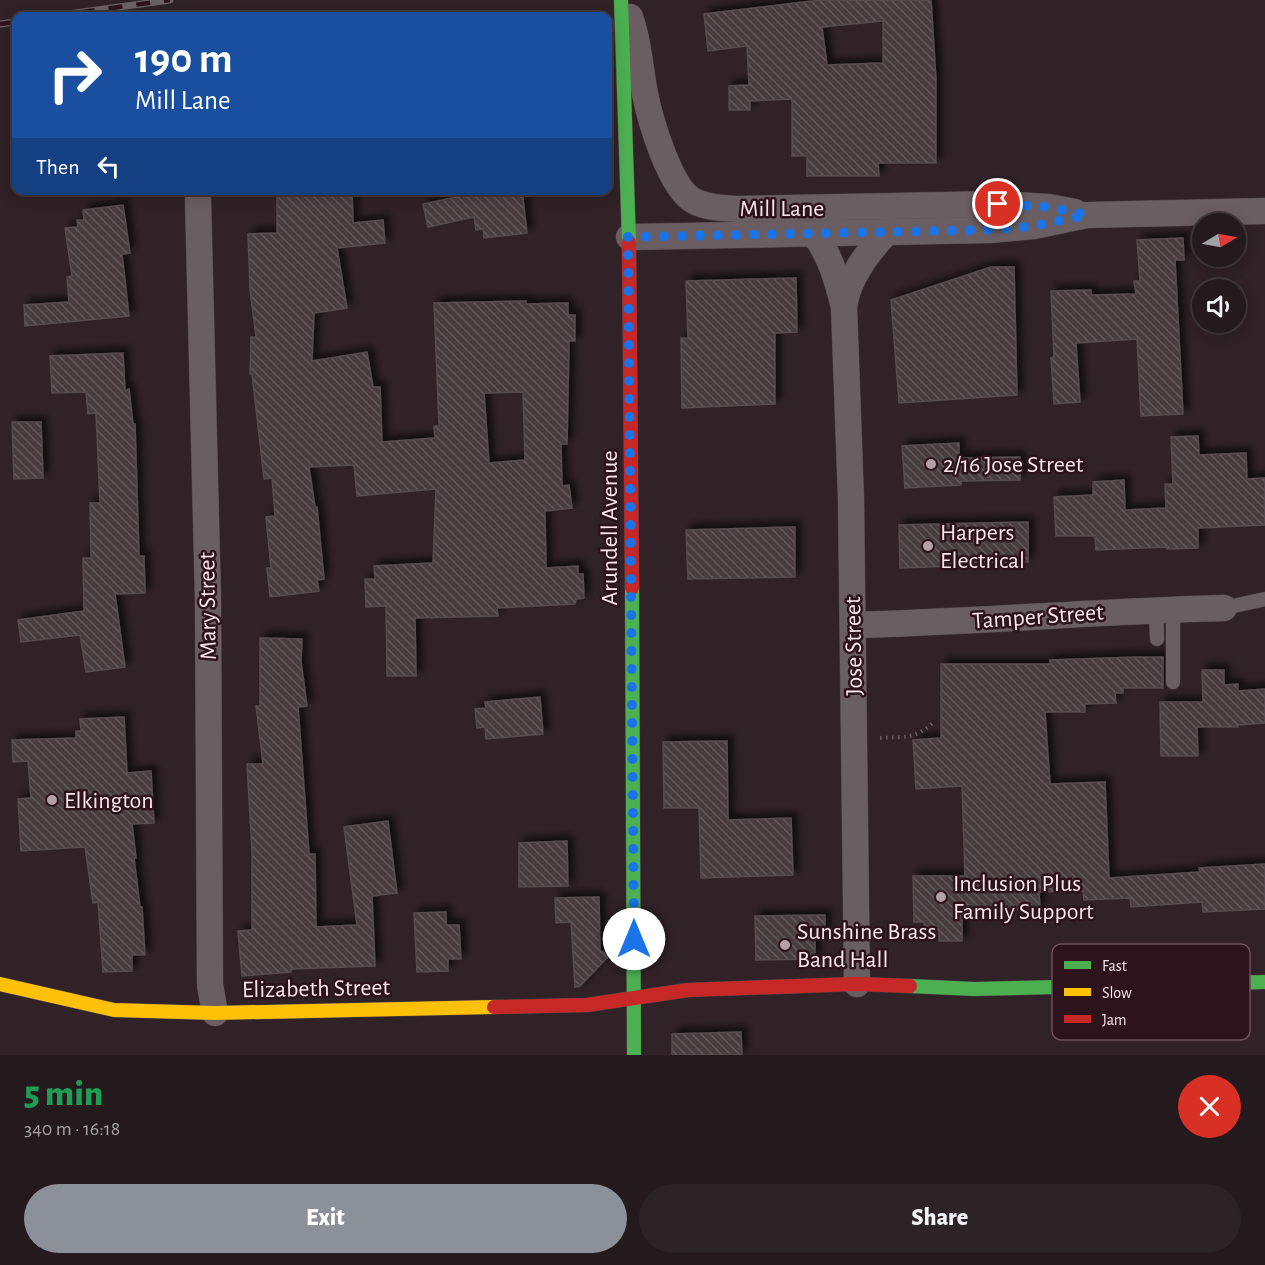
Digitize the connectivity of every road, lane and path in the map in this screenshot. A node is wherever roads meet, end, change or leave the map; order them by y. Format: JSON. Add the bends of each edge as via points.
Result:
{"nodes":[{"id":1,"x":622,"y":0,"type":"edge"},
{"id":2,"x":198,"y":199,"type":"dead end"},
{"id":3,"x":1265,"y":211,"type":"edge"},
{"id":4,"x":1087,"y":215,"type":"junction"},
{"id":5,"x":886,"y":233,"type":"junction"},
{"id":6,"x":815,"y":235,"type":"junction"},
{"id":7,"x":628,"y":237,"type":"junction"},
{"id":8,"x":844,"y":307,"type":"junction"},
{"id":9,"x":1265,"y":599,"type":"edge"},
{"id":10,"x":1224,"y":608,"type":"joint"},
{"id":11,"x":1165,"y":609,"type":"junction"},
{"id":12,"x":853,"y":625,"type":"junction"},
{"id":13,"x":1157,"y":639,"type":"dead end"},
{"id":14,"x":1173,"y":682,"type":"dead end"},
{"id":15,"x":935,"y":721,"type":"dead end"},
{"id":16,"x":880,"y":738,"type":"dead end"},
{"id":17,"x":1250,"y":982,"type":"edge"},
{"id":18,"x":1265,"y":982,"type":"edge"},
{"id":19,"x":0,"y":984,"type":"edge"},
{"id":20,"x":856,"y":984,"type":"junction"},
{"id":21,"x":1052,"y":987,"type":"edge"},
{"id":22,"x":635,"y":998,"type":"junction"},
{"id":23,"x":215,"y":1012,"type":"junction"},
{"id":24,"x":634,"y":1055,"type":"edge"}],
"edges":[{"from":1,"to":4,"type":"street","name":"Mill Lane","via":[[637,37],[645,94],[656,131],[673,177],[693,201],[739,209],[1018,204]]},
{"from":1,"to":7,"type":"street","name":"Arundell Avenue"},
{"from":2,"to":23,"type":"street","name":"Mary Street","via":[[208,600],[210,985]]},
{"from":3,"to":4,"type":"street","name":"Mill Lane"},
{"from":4,"to":5,"type":"street","name":"Mill Lane","via":[[990,230]]},
{"from":5,"to":6,"type":"street","name":"Mill Lane"},
{"from":5,"to":8,"type":"street","name":"Jose Street","via":[[856,272]]},
{"from":6,"to":7,"type":"street","name":"Mill Lane"},
{"from":6,"to":8,"type":"street","name":"Jose Street","via":[[834,268]]},
{"from":7,"to":22,"type":"street","name":"Arundell Avenue"},
{"from":8,"to":12,"type":"street","name":"Jose Street"},
{"from":9,"to":10,"type":"lane"},
{"from":10,"to":11,"type":"street","name":"Tamper Street"},
{"from":11,"to":12,"type":"street","name":"Tamper Street"},
{"from":11,"to":13,"type":"lane"},
{"from":11,"to":14,"type":"lane"},
{"from":12,"to":20,"type":"street","name":"Jose Street"},
{"from":15,"to":16,"type":"path","via":[[922,734]]},
{"from":17,"to":18,"type":"street","name":"Elizabeth Street"},
{"from":19,"to":23,"type":"street","name":"Elizabeth Street","via":[[114,1010]]},
{"from":20,"to":21,"type":"street","name":"Elizabeth Street","via":[[974,989]]},
{"from":20,"to":22,"type":"street","name":"Elizabeth Street","via":[[688,990]]},
{"from":22,"to":23,"type":"street","name":"Elizabeth Street","via":[[587,1005]]},
{"from":22,"to":24,"type":"street","name":"Arundell Avenue"}]}
